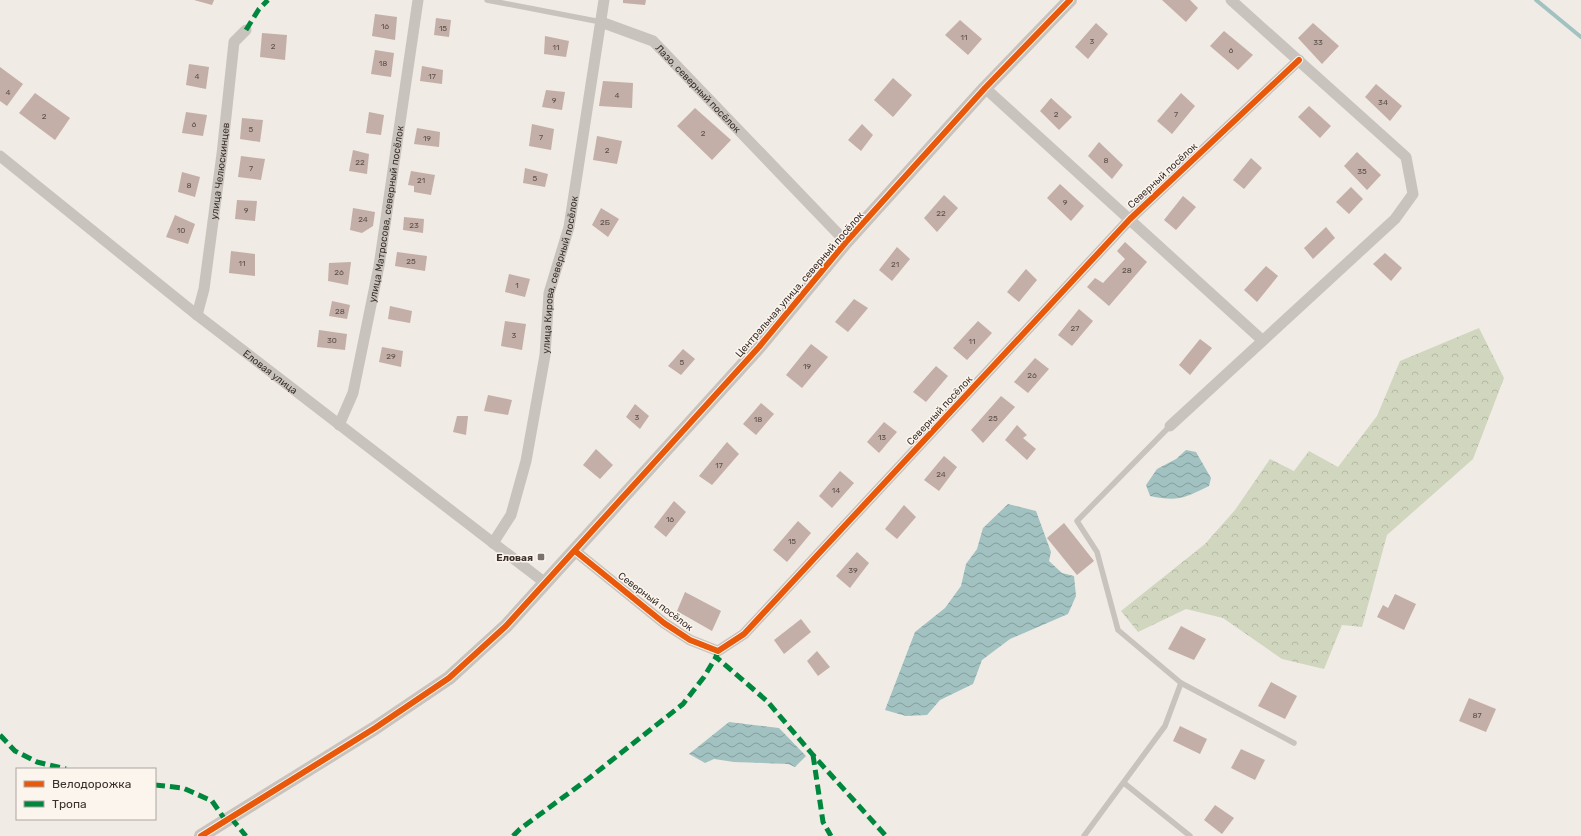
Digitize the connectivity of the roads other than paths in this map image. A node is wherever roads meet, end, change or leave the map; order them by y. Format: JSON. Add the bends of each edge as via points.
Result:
{"nodes":[{"id":1,"x":418,"y":0,"type":"edge"},
{"id":2,"x":487,"y":0,"type":"edge"},
{"id":3,"x":604,"y":0,"type":"edge"},
{"id":4,"x":1070,"y":0,"type":"edge"},
{"id":5,"x":1231,"y":0,"type":"edge"},
{"id":6,"x":601,"y":22,"type":"junction"},
{"id":7,"x":246,"y":30,"type":"dead end"},
{"id":8,"x":1299,"y":60,"type":"junction"},
{"id":9,"x":985,"y":88,"type":"junction"},
{"id":10,"x":0,"y":156,"type":"edge"},
{"id":11,"x":1130,"y":219,"type":"junction"},
{"id":12,"x":846,"y":242,"type":"junction"},
{"id":13,"x":197,"y":314,"type":"junction"},
{"id":14,"x":1262,"y":340,"type":"junction"},
{"id":15,"x":339,"y":425,"type":"junction"},
{"id":16,"x":1170,"y":426,"type":"joint"},
{"id":17,"x":493,"y":543,"type":"junction"},
{"id":18,"x":575,"y":551,"type":"junction"},
{"id":19,"x":544,"y":582,"type":"junction"},
{"id":20,"x":1181,"y":683,"type":"junction"},
{"id":21,"x":1294,"y":743,"type":"dead end"},
{"id":22,"x":1124,"y":783,"type":"junction"},
{"id":23,"x":201,"y":836,"type":"edge"},
{"id":24,"x":1084,"y":836,"type":"edge"},
{"id":25,"x":1190,"y":836,"type":"edge"}],
"edges":[{"from":1,"to":15,"type":"street","name":"улица Матросова, северный посёлок","via":[[379,266],[353,393]]},
{"from":2,"to":6,"type":"lane","name":"Лазо, северный посёлок"},
{"from":3,"to":6,"type":"street","name":"улица Кирова, северный посёлок"},
{"from":4,"to":9,"type":"street","name":"Центральная улица, северный посёлок"},
{"from":5,"to":8,"type":"street"},
{"from":6,"to":12,"type":"street","name":"Лазо, северный посёлок","via":[[653,41]]},
{"from":6,"to":17,"type":"street","name":"улица Кирова, северный посёлок","via":[[569,227],[549,293],[545,355],[526,461],[511,515]]},
{"from":7,"to":13,"type":"street","name":"улица Челюскинцев","via":[[234,42],[204,289]]},
{"from":8,"to":11,"type":"street","name":"Северный посёлок"},
{"from":8,"to":14,"type":"street","via":[[1406,156],[1413,194],[1396,219]]},
{"from":9,"to":11,"type":"street"},
{"from":9,"to":12,"type":"street","name":"Центральная улица, северный посёлок"},
{"from":10,"to":13,"type":"street","name":"Еловая улица"},
{"from":11,"to":14,"type":"street"},
{"from":11,"to":18,"type":"street","name":"Северный посёлок","via":[[749,628],[727,646],[718,651],[690,640],[664,623]]},
{"from":12,"to":18,"type":"street","name":"Центральная улица, северный посёлок","via":[[759,347]]},
{"from":13,"to":15,"type":"street","name":"Еловая улица"},
{"from":14,"to":16,"type":"street"},
{"from":15,"to":17,"type":"street","name":"Еловая улица"},
{"from":16,"to":20,"type":"lane","via":[[1077,521],[1097,552],[1118,630]]},
{"from":17,"to":19,"type":"street","name":"Еловая улица"},
{"from":18,"to":19,"type":"street","name":"Центральная улица, северный посёлок"},
{"from":19,"to":23,"type":"street","name":"Центральная улица, северный посёлок","via":[[506,626],[449,678],[375,728]]},
{"from":20,"to":21,"type":"lane"},
{"from":20,"to":22,"type":"lane","via":[[1165,726]]},
{"from":22,"to":24,"type":"lane"},
{"from":22,"to":25,"type":"lane"}]}
